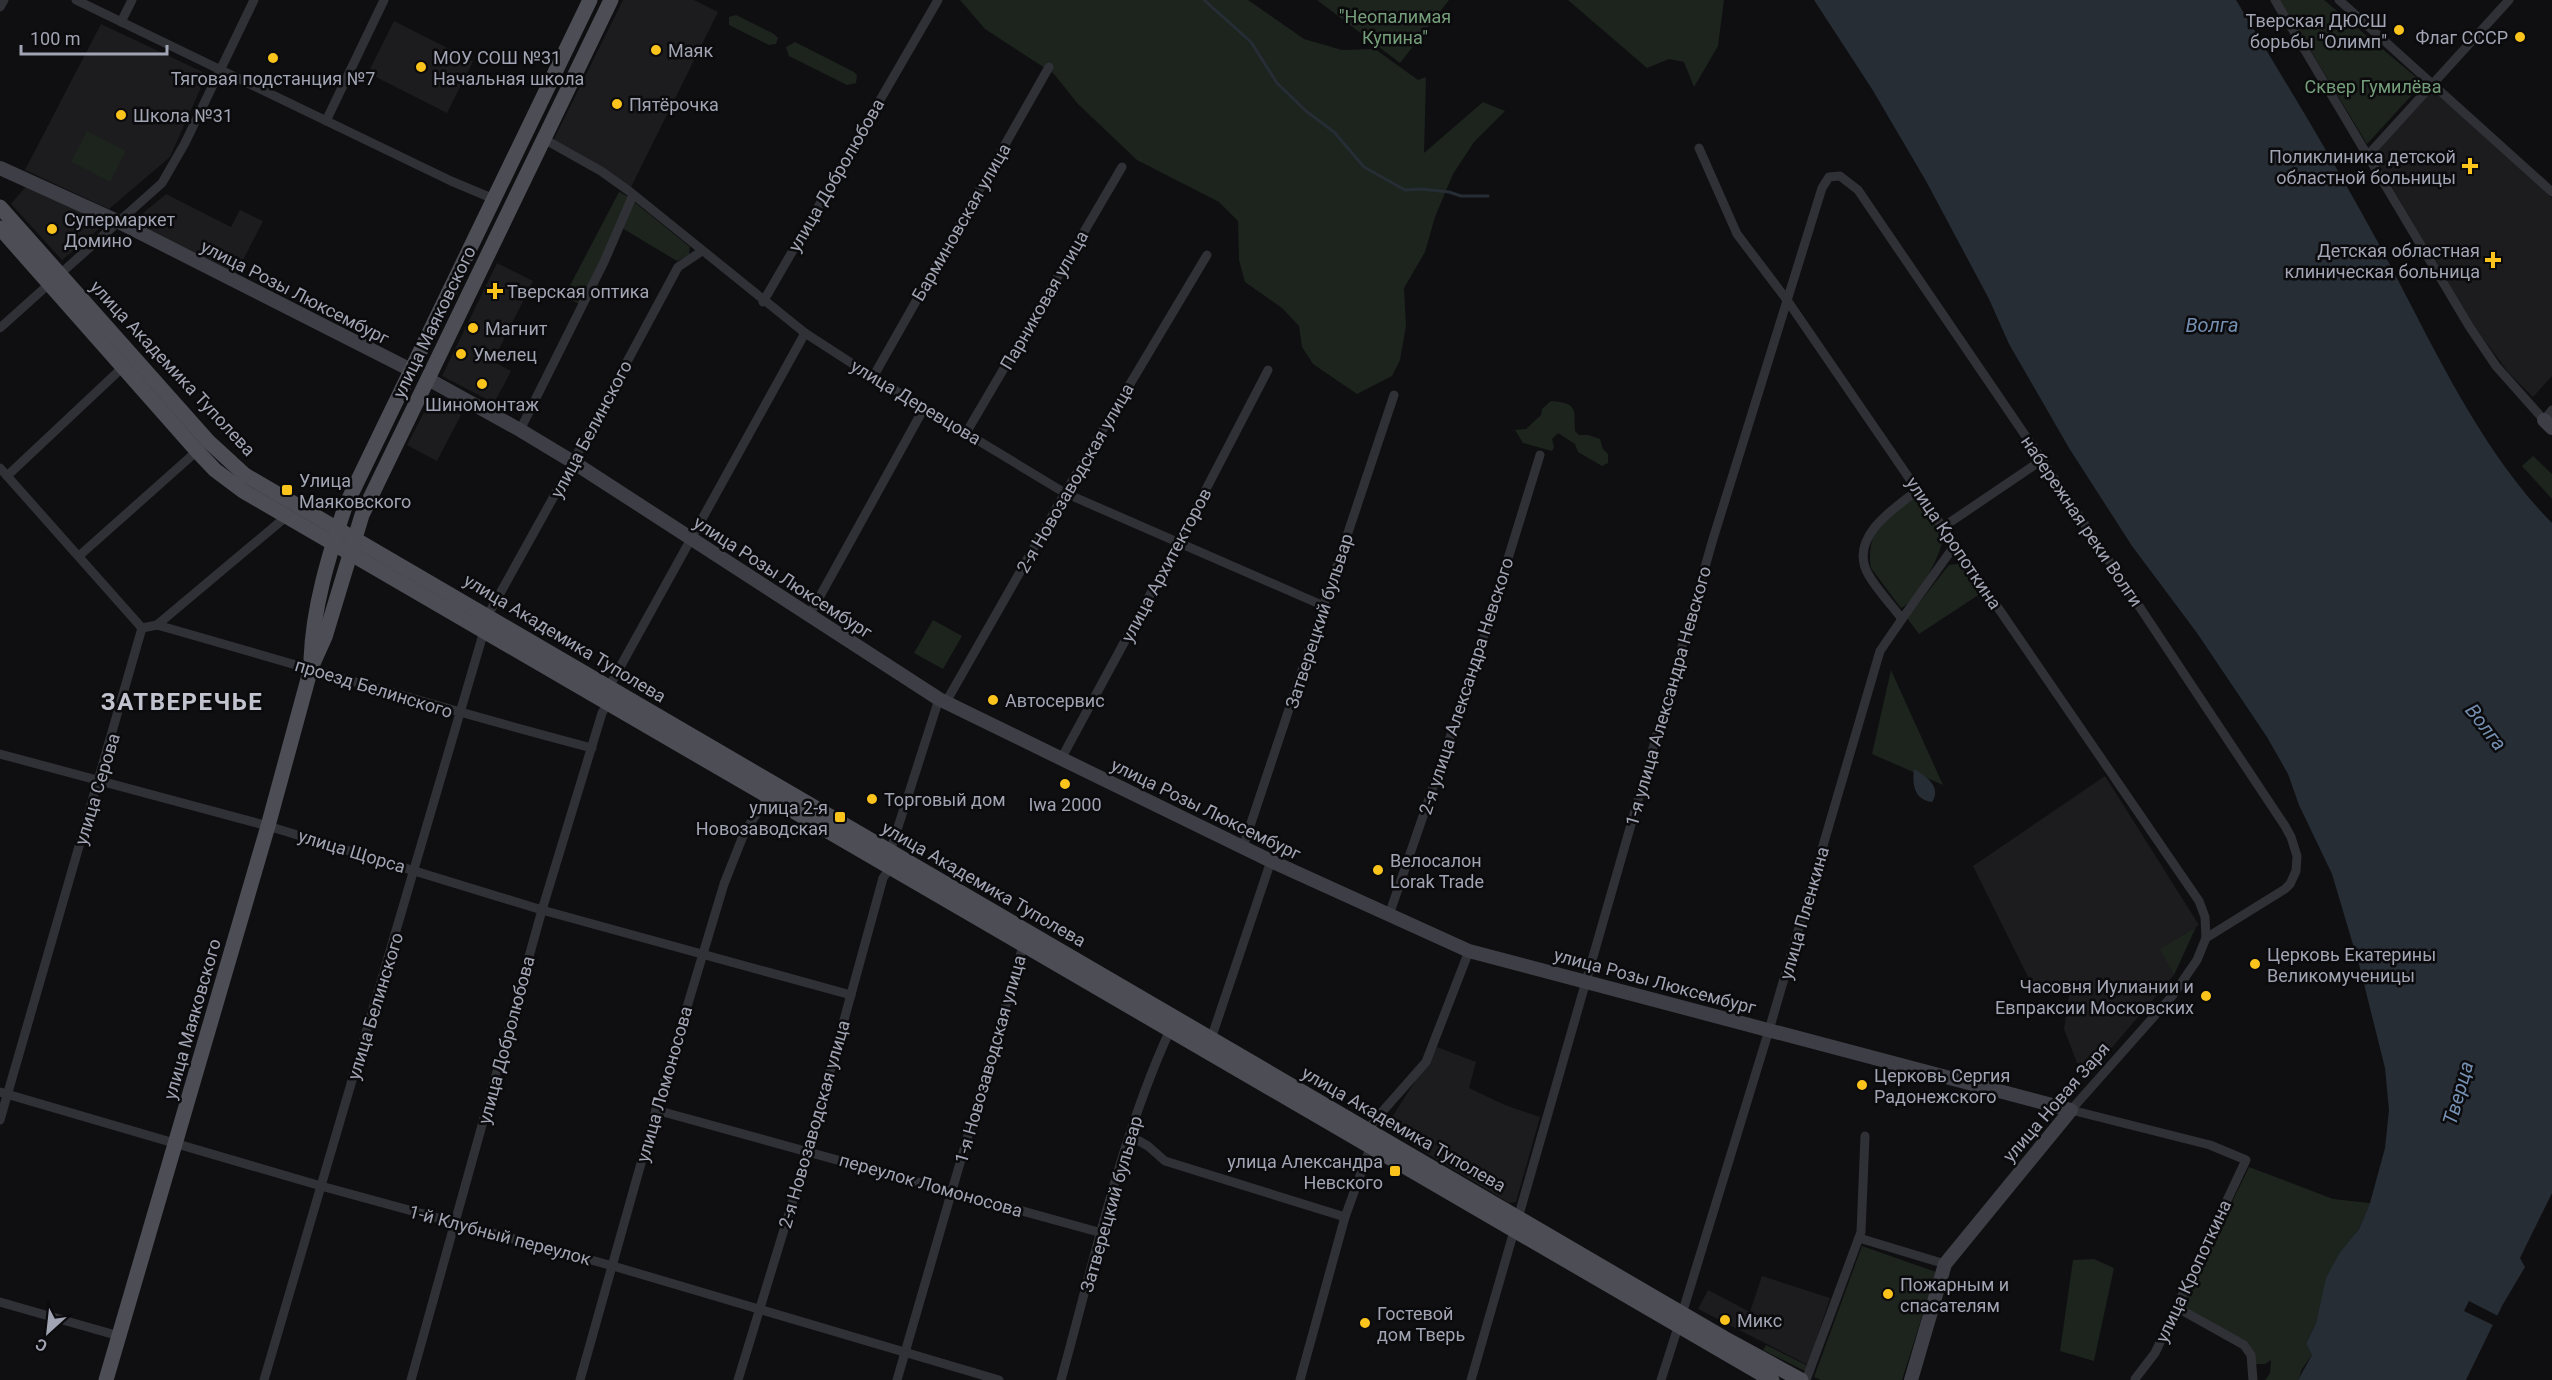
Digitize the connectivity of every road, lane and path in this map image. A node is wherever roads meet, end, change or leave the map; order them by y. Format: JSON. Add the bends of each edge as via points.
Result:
{"nodes":[{"id":1,"x":4,"y":0,"type":"edge"},
{"id":2,"x":76,"y":0,"type":"edge"},
{"id":3,"x":132,"y":0,"type":"edge"},
{"id":4,"x":254,"y":0,"type":"edge"},
{"id":5,"x":384,"y":0,"type":"edge"},
{"id":6,"x":590,"y":0,"type":"edge"},
{"id":7,"x":611,"y":0,"type":"edge"},
{"id":8,"x":938,"y":0,"type":"edge"},
{"id":9,"x":2275,"y":0,"type":"edge"},
{"id":10,"x":2339,"y":0,"type":"edge"},
{"id":11,"x":2509,"y":0,"type":"edge"},
{"id":12,"x":0,"y":8,"type":"edge"},
{"id":13,"x":122,"y":22,"type":"junction"},
{"id":14,"x":1049,"y":67,"type":"dead end"},
{"id":15,"x":220,"y":70,"type":"junction"},
{"id":16,"x":2433,"y":84,"type":"junction"},
{"id":17,"x":326,"y":121,"type":"junction"},
{"id":18,"x":544,"y":139,"type":"junction"},
{"id":19,"x":1700,"y":148,"type":"dead end"},
{"id":20,"x":2368,"y":154,"type":"junction"},
{"id":21,"x":1122,"y":167,"type":"dead end"},
{"id":22,"x":0,"y":168,"type":"edge"},
{"id":23,"x":1829,"y":177,"type":"joint"},
{"id":24,"x":2552,"y":192,"type":"edge"},
{"id":25,"x":633,"y":195,"type":"junction"},
{"id":26,"x":494,"y":199,"type":"junction"},
{"id":27,"x":0,"y":207,"type":"edge"},
{"id":28,"x":117,"y":221,"type":"junction"},
{"id":29,"x":0,"y":228,"type":"edge"},
{"id":30,"x":702,"y":251,"type":"junction"},
{"id":31,"x":1207,"y":255,"type":"dead end"},
{"id":32,"x":54,"y":279,"type":"junction"},
{"id":33,"x":1787,"y":300,"type":"junction"},
{"id":34,"x":763,"y":302,"type":"junction"},
{"id":35,"x":0,"y":328,"type":"edge"},
{"id":36,"x":805,"y":333,"type":"junction"},
{"id":37,"x":123,"y":367,"type":"junction"},
{"id":38,"x":411,"y":370,"type":"junction"},
{"id":39,"x":1268,"y":370,"type":"dead end"},
{"id":40,"x":873,"y":377,"type":"junction"},
{"id":41,"x":428,"y":379,"type":"junction"},
{"id":42,"x":1394,"y":395,"type":"dead end"},
{"id":43,"x":924,"y":408,"type":"junction"},
{"id":44,"x":2549,"y":420,"type":"edge"},
{"id":45,"x":520,"y":430,"type":"junction"},
{"id":46,"x":966,"y":433,"type":"junction"},
{"id":47,"x":197,"y":451,"type":"junction"},
{"id":48,"x":1540,"y":455,"type":"dead end"},
{"id":49,"x":2042,"y":460,"type":"junction"},
{"id":50,"x":573,"y":462,"type":"junction"},
{"id":51,"x":0,"y":468,"type":"edge"},
{"id":52,"x":7,"y":476,"type":"junction"},
{"id":53,"x":1918,"y":490,"type":"junction"},
{"id":54,"x":1065,"y":493,"type":"junction"},
{"id":55,"x":287,"y":516,"type":"junction"},
{"id":56,"x":338,"y":527,"type":"junction"},
{"id":57,"x":1943,"y":527,"type":"junction"},
{"id":58,"x":356,"y":537,"type":"junction"},
{"id":59,"x":693,"y":539,"type":"junction"},
{"id":60,"x":332,"y":542,"type":"junction"},
{"id":61,"x":1178,"y":543,"type":"junction"},
{"id":62,"x":1955,"y":545,"type":"junction"},
{"id":63,"x":351,"y":553,"type":"junction"},
{"id":64,"x":79,"y":556,"type":"junction"},
{"id":65,"x":1324,"y":606,"type":"junction"},
{"id":66,"x":488,"y":615,"type":"junction"},
{"id":67,"x":808,"y":616,"type":"junction"},
{"id":68,"x":1902,"y":619,"type":"junction"},
{"id":69,"x":157,"y":625,"type":"junction"},
{"id":70,"x":142,"y":628,"type":"junction"},
{"id":71,"x":484,"y":631,"type":"junction"},
{"id":72,"x":311,"y":668,"type":"junction"},
{"id":73,"x":609,"y":687,"type":"junction"},
{"id":74,"x":587,"y":691,"type":"junction"},
{"id":75,"x":628,"y":698,"type":"junction"},
{"id":76,"x":942,"y":701,"type":"junction"},
{"id":77,"x":608,"y":703,"type":"junction"},
{"id":78,"x":460,"y":714,"type":"junction"},
{"id":79,"x":592,"y":748,"type":"junction"},
{"id":80,"x":0,"y":754,"type":"edge"},
{"id":81,"x":1061,"y":759,"type":"junction"},
{"id":82,"x":98,"y":780,"type":"junction"},
{"id":83,"x":768,"y":797,"type":"junction"},
{"id":84,"x":268,"y":826,"type":"junction"},
{"id":85,"x":1243,"y":847,"type":"junction"},
{"id":86,"x":890,"y":852,"type":"junction"},
{"id":87,"x":869,"y":856,"type":"junction"},
{"id":88,"x":1271,"y":861,"type":"junction"},
{"id":89,"x":910,"y":864,"type":"junction"},
{"id":90,"x":890,"y":868,"type":"junction"},
{"id":91,"x":416,"y":870,"type":"junction"},
{"id":92,"x":542,"y":910,"type":"junction"},
{"id":93,"x":1389,"y":915,"type":"junction"},
{"id":94,"x":2206,"y":938,"type":"junction"},
{"id":95,"x":1023,"y":946,"type":"junction"},
{"id":96,"x":1469,"y":951,"type":"junction"},
{"id":97,"x":702,"y":955,"type":"junction"},
{"id":98,"x":1586,"y":982,"type":"junction"},
{"id":99,"x":850,"y":996,"type":"junction"},
{"id":100,"x":1190,"y":1027,"type":"junction"},
{"id":101,"x":1170,"y":1030,"type":"junction"},
{"id":102,"x":1769,"y":1030,"type":"junction"},
{"id":103,"x":1211,"y":1039,"type":"junction"},
{"id":104,"x":4,"y":1093,"type":"edge"},
{"id":105,"x":2043,"y":1102,"type":"junction"},
{"id":106,"x":656,"y":1110,"type":"junction"},
{"id":107,"x":2071,"y":1110,"type":"junction"},
{"id":108,"x":0,"y":1120,"type":"edge"},
{"id":109,"x":2059,"y":1124,"type":"junction"},
{"id":110,"x":1368,"y":1131,"type":"junction"},
{"id":111,"x":1130,"y":1136,"type":"junction"},
{"id":112,"x":1865,"y":1136,"type":"dead end"},
{"id":113,"x":176,"y":1144,"type":"junction"},
{"id":114,"x":1370,"y":1148,"type":"junction"},
{"id":115,"x":808,"y":1150,"type":"junction"},
{"id":116,"x":2246,"y":1160,"type":"joint"},
{"id":117,"x":321,"y":1186,"type":"junction"},
{"id":118,"x":952,"y":1191,"type":"junction"},
{"id":119,"x":1345,"y":1217,"type":"junction"},
{"id":120,"x":456,"y":1223,"type":"junction"},
{"id":121,"x":1516,"y":1224,"type":"junction"},
{"id":122,"x":1102,"y":1233,"type":"junction"},
{"id":123,"x":1859,"y":1238,"type":"junction"},
{"id":124,"x":1945,"y":1264,"type":"junction"},
{"id":125,"x":613,"y":1266,"type":"junction"},
{"id":126,"x":0,"y":1302,"type":"edge"},
{"id":127,"x":2176,"y":1307,"type":"junction"},
{"id":128,"x":759,"y":1308,"type":"junction"},
{"id":129,"x":1680,"y":1320,"type":"junction"},
{"id":130,"x":119,"y":1336,"type":"junction"},
{"id":131,"x":905,"y":1353,"type":"junction"},
{"id":132,"x":2135,"y":1379,"type":"edge"},
{"id":133,"x":106,"y":1380,"type":"edge"},
{"id":134,"x":264,"y":1380,"type":"edge"},
{"id":135,"x":411,"y":1380,"type":"edge"},
{"id":136,"x":580,"y":1380,"type":"edge"},
{"id":137,"x":738,"y":1380,"type":"edge"},
{"id":138,"x":897,"y":1380,"type":"edge"},
{"id":139,"x":999,"y":1380,"type":"edge"},
{"id":140,"x":1061,"y":1380,"type":"edge"},
{"id":141,"x":1300,"y":1380,"type":"edge"},
{"id":142,"x":1471,"y":1380,"type":"edge"},
{"id":143,"x":1661,"y":1380,"type":"edge"},
{"id":144,"x":1772,"y":1380,"type":"edge"},
{"id":145,"x":1801,"y":1380,"type":"edge"},
{"id":146,"x":1806,"y":1380,"type":"edge"},
{"id":147,"x":1911,"y":1380,"type":"edge"},
{"id":148,"x":2253,"y":1380,"type":"edge"}],
"edges":[{"from":1,"to":12,"type":"street"},
{"from":2,"to":13,"type":"street"},
{"from":3,"to":13,"type":"street"},
{"from":4,"to":15,"type":"street"},
{"from":5,"to":17,"type":"street"},
{"from":6,"to":26,"type":"main road","name":"улица Маяковского"},
{"from":7,"to":18,"type":"main road","name":"улица Маяковского"},
{"from":8,"to":34,"type":"street","name":"улица Добролюбова"},
{"from":9,"to":20,"type":"street"},
{"from":10,"to":16,"type":"street"},
{"from":11,"to":16,"type":"street"},
{"from":13,"to":15,"type":"street"},
{"from":14,"to":40,"type":"street","name":"Барминовская улица"},
{"from":15,"to":17,"type":"street"},
{"from":15,"to":28,"type":"street","via":[[162,183]]},
{"from":16,"to":20,"type":"street"},
{"from":16,"to":24,"type":"street"},
{"from":17,"to":26,"type":"street"},
{"from":18,"to":25,"type":"street","name":"улица Деревцова","via":[[601,171]]},
{"from":18,"to":41,"type":"main road","name":"улица Маяковского"},
{"from":19,"to":33,"type":"street","name":"улица Кропоткина","via":[[1737,234]]},
{"from":20,"to":44,"type":"street","via":[[2496,366]]},
{"from":21,"to":46,"type":"street","name":"Парниковая улица"},
{"from":22,"to":28,"type":"street","name":"улица Розы Люксембург"},
{"from":23,"to":33,"type":"street","name":"1-я улица Александра Невского","via":[[1822,188]]},
{"from":23,"to":49,"type":"street","name":"набережная реки Волги","via":[[1840,176],[1858,190]]},
{"from":25,"to":30,"type":"street","name":"улица Деревцова"},
{"from":25,"to":45,"type":"street"},
{"from":26,"to":38,"type":"main road","name":"улица Маяковского"},
{"from":27,"to":32,"type":"main road","name":"улица Академика Туполева"},
{"from":28,"to":32,"type":"street"},
{"from":28,"to":38,"type":"street","name":"улица Розы Люксембург"},
{"from":29,"to":32,"type":"main road","name":"улица Академика Туполева"},
{"from":30,"to":34,"type":"street","name":"улица Деревцова"},
{"from":30,"to":50,"type":"street","name":"улица Белинского","via":[[678,267]]},
{"from":31,"to":54,"type":"street","name":"2-я Новозаводская улица"},
{"from":32,"to":35,"type":"street"},
{"from":32,"to":37,"type":"main road","name":"улица Академика Туполева"},
{"from":32,"to":56,"type":"main road","name":"улица Академика Туполева","via":[[232,465]]},
{"from":33,"to":53,"type":"street","name":"улица Кропоткина"},
{"from":33,"to":98,"type":"street","name":"1-я улица Александра Невского","via":[[1713,539]]},
{"from":34,"to":36,"type":"street","name":"улица Деревцова"},
{"from":36,"to":40,"type":"street","name":"улица Деревцова"},
{"from":36,"to":59,"type":"street"},
{"from":37,"to":47,"type":"main road","name":"улица Академика Туполева"},
{"from":37,"to":52,"type":"street"},
{"from":38,"to":56,"type":"main road","name":"улица Маяковского"},
{"from":39,"to":61,"type":"street","name":"улица Архитекторов"},
{"from":40,"to":43,"type":"street","name":"улица Деревцова"},
{"from":41,"to":45,"type":"street","name":"улица Розы Люксембург"},
{"from":41,"to":58,"type":"main road","name":"улица Маяковского","via":[[362,515]]},
{"from":42,"to":65,"type":"street","name":"Затверецкий бульвар"},
{"from":43,"to":46,"type":"street","name":"улица Деревцова"},
{"from":43,"to":67,"type":"street"},
{"from":45,"to":50,"type":"street","name":"улица Розы Люксембург"},
{"from":46,"to":54,"type":"street","name":"улица Деревцова"},
{"from":47,"to":55,"type":"main road","name":"улица Академика Туполева","via":[[235,485]]},
{"from":47,"to":64,"type":"street"},
{"from":48,"to":93,"type":"street","name":"2-я улица Александра Невского","via":[[1476,662]]},
{"from":49,"to":57,"type":"street"},
{"from":49,"to":94,"type":"street","name":"набережная реки Волги","via":[[2288,831],[2296,849],[2297,863],[2285,889]]},
{"from":50,"to":59,"type":"street","name":"улица Розы Люксембург"},
{"from":50,"to":66,"type":"street","name":"улица Белинского"},
{"from":51,"to":52,"type":"street"},
{"from":52,"to":64,"type":"street"},
{"from":53,"to":57,"type":"street","name":"улица Кропоткина"},
{"from":53,"to":68,"type":"street","via":[[1876,525],[1863,557],[1867,573]]},
{"from":54,"to":61,"type":"street","name":"улица Деревцова"},
{"from":54,"to":76,"type":"street","name":"2-я Новозаводская улица"},
{"from":55,"to":60,"type":"main road","name":"улица Академика Туполева"},
{"from":55,"to":69,"type":"street","name":"проезд Белинского"},
{"from":56,"to":58,"type":"main road","name":"улица Академика Туполева"},
{"from":56,"to":60,"type":"main road","name":"улица Маяковского"},
{"from":57,"to":62,"type":"street","name":"улица Кропоткина"},
{"from":58,"to":63,"type":"main road","name":"улица Маяковского"},
{"from":58,"to":66,"type":"main road","name":"улица Академика Туполева"},
{"from":59,"to":67,"type":"street","name":"улица Розы Люксембург"},
{"from":59,"to":73,"type":"street"},
{"from":60,"to":63,"type":"main road","name":"улица Академика Туполева"},
{"from":60,"to":72,"type":"main road","name":"улица Маяковского","via":[[312,637]]},
{"from":61,"to":65,"type":"street","name":"улица Деревцова"},
{"from":61,"to":81,"type":"street","name":"улица Архитекторов"},
{"from":62,"to":68,"type":"street","name":"улица Пленкина"},
{"from":62,"to":94,"type":"street","name":"улица Кропоткина","via":[[2199,901]]},
{"from":63,"to":71,"type":"main road","name":"улица Академика Туполева"},
{"from":63,"to":72,"type":"main road","name":"улица Маяковского","via":[[325,637]]},
{"from":64,"to":70,"type":"street"},
{"from":65,"to":85,"type":"street","name":"Затверецкий бульвар"},
{"from":66,"to":73,"type":"main road","name":"улица Академика Туполева"},
{"from":67,"to":76,"type":"street","name":"улица Розы Люксембург"},
{"from":68,"to":102,"type":"street","name":"улица Пленкина","via":[[1881,651]]},
{"from":69,"to":70,"type":"street","name":"проезд Белинского"},
{"from":69,"to":72,"type":"street","name":"проезд Белинского"},
{"from":70,"to":82,"type":"street","name":"улица Серова"},
{"from":71,"to":74,"type":"main road","name":"улица Академика Туполева"},
{"from":71,"to":78,"type":"street","name":"улица Белинского"},
{"from":72,"to":78,"type":"street","name":"проезд Белинского"},
{"from":72,"to":84,"type":"main road","name":"улица Маяковского"},
{"from":73,"to":74,"type":"main road","via":[[600,692]]},
{"from":73,"to":75,"type":"main road","name":"улица Академика Туполева"},
{"from":74,"to":77,"type":"main road","name":"улица Академика Туполева"},
{"from":75,"to":77,"type":"main road"},
{"from":75,"to":86,"type":"main road","name":"улица Академика Туполева"},
{"from":76,"to":81,"type":"street","name":"улица Розы Люксембург"},
{"from":76,"to":86,"type":"street","name":"2-я Новозаводская улица"},
{"from":77,"to":79,"type":"street","name":"улица Добролюбова"},
{"from":77,"to":83,"type":"main road","name":"улица Академика Туполева"},
{"from":78,"to":79,"type":"street","name":"проезд Белинского"},
{"from":78,"to":91,"type":"street","name":"улица Белинского"},
{"from":79,"to":92,"type":"street","name":"улица Добролюбова"},
{"from":80,"to":82,"type":"street","name":"улица Щорса"},
{"from":81,"to":85,"type":"street","name":"улица Розы Люксембург"},
{"from":82,"to":84,"type":"street","name":"улица Щорса"},
{"from":82,"to":104,"type":"street","name":"улица Серова"},
{"from":83,"to":87,"type":"main road","name":"улица Академика Туполева"},
{"from":83,"to":97,"type":"street","name":"улица Ломоносова","via":[[737,848]]},
{"from":84,"to":91,"type":"street","name":"улица Щорса"},
{"from":84,"to":113,"type":"main road","name":"улица Маяковского"},
{"from":85,"to":88,"type":"street","name":"улица Розы Люксембург"},
{"from":86,"to":87,"type":"main road"},
{"from":86,"to":89,"type":"main road","name":"улица Академика Туполева"},
{"from":87,"to":90,"type":"main road","name":"улица Академика Туполева"},
{"from":88,"to":93,"type":"street","name":"улица Розы Люксембург"},
{"from":88,"to":103,"type":"street"},
{"from":89,"to":90,"type":"main road"},
{"from":89,"to":100,"type":"main road","name":"улица Академика Туполева"},
{"from":90,"to":95,"type":"main road","name":"улица Академика Туполева"},
{"from":90,"to":99,"type":"street","name":"2-я Новозаводская улица","via":[[883,878]]},
{"from":91,"to":92,"type":"street","name":"улица Щорса"},
{"from":91,"to":117,"type":"street","name":"улица Белинского"},
{"from":92,"to":97,"type":"street","name":"улица Щорса"},
{"from":92,"to":120,"type":"street","name":"улица Добролюбова"},
{"from":93,"to":96,"type":"street","name":"улица Розы Люксембург"},
{"from":94,"to":107,"type":"street","name":"улица Новая Заря","via":[[2197,960],[2173,995]]},
{"from":95,"to":101,"type":"main road","name":"улица Академика Туполева"},
{"from":95,"to":118,"type":"street","name":"1-я Новозаводская улица"},
{"from":96,"to":98,"type":"street","name":"улица Розы Люксембург"},
{"from":96,"to":110,"type":"street","via":[[1426,1062]]},
{"from":97,"to":99,"type":"street","name":"улица Щорса"},
{"from":97,"to":106,"type":"street","name":"улица Ломоносова"},
{"from":98,"to":102,"type":"street","name":"улица Розы Люксембург"},
{"from":98,"to":121,"type":"street","name":"1-я улица Александра Невского"},
{"from":99,"to":115,"type":"street","name":"2-я Новозаводская улица"},
{"from":100,"to":101,"type":"main road"},
{"from":100,"to":103,"type":"main road","name":"улица Академика Туполева"},
{"from":101,"to":111,"type":"street","name":"Затверецкий бульвар","via":[[1143,1093]]},
{"from":101,"to":114,"type":"main road","name":"улица Академика Туполева"},
{"from":102,"to":105,"type":"street","name":"улица Розы Люксембург"},
{"from":102,"to":129,"type":"street","name":"улица Пленкина"},
{"from":103,"to":110,"type":"main road","name":"улица Академика Туполева"},
{"from":104,"to":108,"type":"street","name":"улица Серова"},
{"from":104,"to":113,"type":"street","name":"1-й Клубный переулок"},
{"from":105,"to":107,"type":"street","name":"улица Розы Люксембург"},
{"from":105,"to":109,"type":"street","via":[[2054,1112]]},
{"from":106,"to":115,"type":"street","name":"переулок Ломоносова"},
{"from":106,"to":125,"type":"street","name":"улица Ломоносова"},
{"from":107,"to":109,"type":"street","name":"улица Новая Заря"},
{"from":107,"to":116,"type":"street","name":"улица Розы Люксембург","via":[[2210,1145]]},
{"from":109,"to":124,"type":"street","name":"улица Новая Заря"},
{"from":110,"to":121,"type":"main road","name":"улица Академика Туполева"},
{"from":111,"to":119,"type":"street","via":[[1165,1161]]},
{"from":111,"to":122,"type":"street","name":"Затверецкий бульвар"},
{"from":112,"to":123,"type":"street"},
{"from":113,"to":117,"type":"street","name":"1-й Клубный переулок"},
{"from":113,"to":130,"type":"main road","name":"улица Маяковского"},
{"from":114,"to":119,"type":"street"},
{"from":114,"to":121,"type":"main road","name":"улица Академика Туполева","via":[[1499,1222]]},
{"from":115,"to":118,"type":"street","name":"переулок Ломоносова"},
{"from":115,"to":128,"type":"street","name":"2-я Новозаводская улица"},
{"from":116,"to":127,"type":"street","name":"улица Кропоткина"},
{"from":117,"to":120,"type":"street","name":"1-й Клубный переулок"},
{"from":117,"to":134,"type":"street","name":"улица Белинского"},
{"from":118,"to":122,"type":"street","name":"переулок Ломоносова"},
{"from":118,"to":131,"type":"street","name":"1-я Новозаводская улица"},
{"from":119,"to":141,"type":"street"},
{"from":120,"to":125,"type":"street","name":"1-й Клубный переулок"},
{"from":120,"to":135,"type":"street","name":"улица Добролюбова"},
{"from":121,"to":129,"type":"main road","name":"улица Академика Туполева"},
{"from":121,"to":142,"type":"street","name":"1-я улица Александра Невского"},
{"from":122,"to":140,"type":"street","name":"Затверецкий бульвар"},
{"from":123,"to":124,"type":"street"},
{"from":123,"to":146,"type":"street"},
{"from":124,"to":147,"type":"street","name":"улица Новая Заря"},
{"from":125,"to":128,"type":"street","name":"1-й Клубный переулок"},
{"from":125,"to":136,"type":"street","name":"улица Ломоносова"},
{"from":126,"to":130,"type":"street"},
{"from":127,"to":132,"type":"street","name":"улица Кропоткина","via":[[2155,1353]]},
{"from":127,"to":148,"type":"street","via":[[2244,1345],[2251,1354]]},
{"from":128,"to":131,"type":"street","name":"1-й Клубный переулок"},
{"from":128,"to":137,"type":"street","name":"2-я Новозаводская улица"},
{"from":129,"to":143,"type":"street","name":"улица Пленкина"},
{"from":129,"to":144,"type":"main road","name":"улица Академика Туполева"},
{"from":129,"to":145,"type":"main road","name":"улица Академика Туполева"},
{"from":130,"to":133,"type":"main road","name":"улица Маяковского"},
{"from":131,"to":138,"type":"street","name":"1-я Новозаводская улица"},
{"from":131,"to":139,"type":"street","name":"1-й Клубный переулок"}]}
